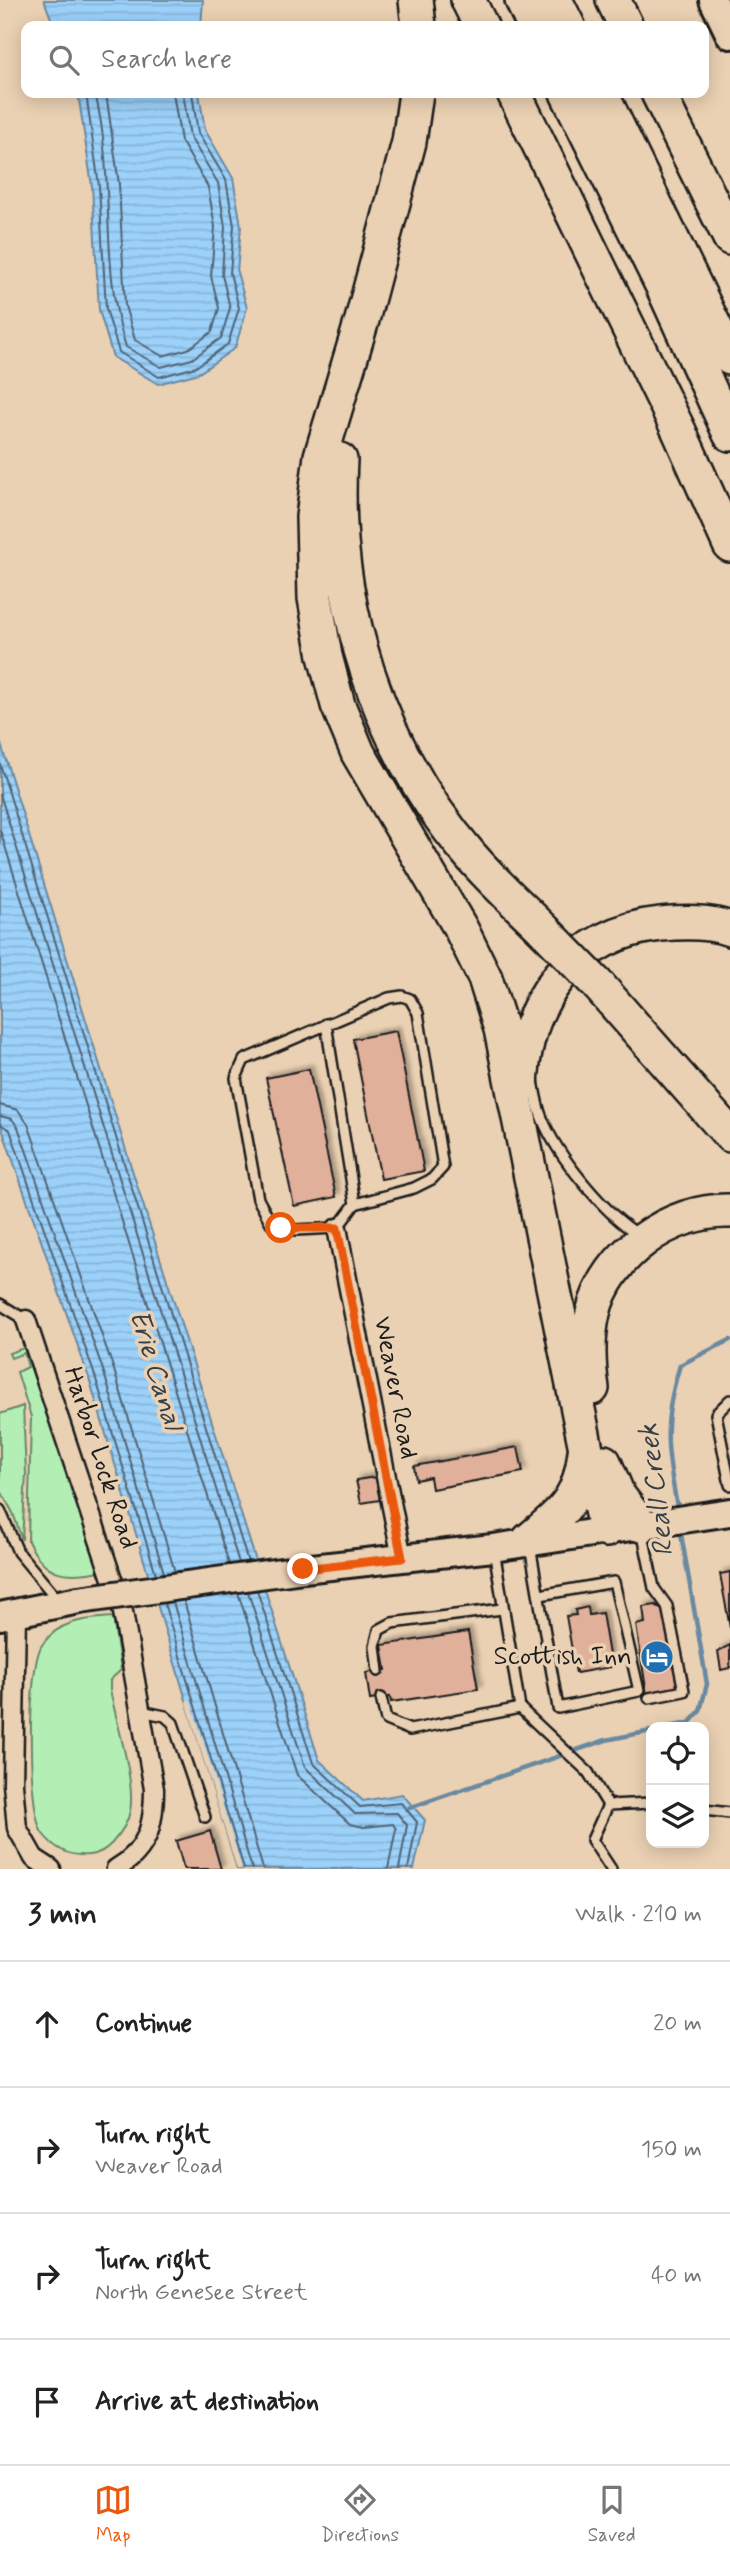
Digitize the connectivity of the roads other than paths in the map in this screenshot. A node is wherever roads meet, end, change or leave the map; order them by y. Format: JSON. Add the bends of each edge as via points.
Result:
{"nodes":[{"id":1,"x":416,"y":0,"type":"edge"},
{"id":2,"x":468,"y":0,"type":"edge"},
{"id":3,"x":522,"y":0,"type":"edge"},
{"id":4,"x":555,"y":0,"type":"edge"},
{"id":5,"x":612,"y":0,"type":"edge"},
{"id":6,"x":713,"y":0,"type":"edge"},
{"id":7,"x":418,"y":21,"type":"edge"},
{"id":8,"x":478,"y":21,"type":"edge"},
{"id":9,"x":532,"y":21,"type":"edge"},
{"id":10,"x":566,"y":21,"type":"edge"},
{"id":11,"x":622,"y":21,"type":"edge"},
{"id":12,"x":730,"y":35,"type":"edge"},
{"id":13,"x":415,"y":98,"type":"edge"},
{"id":14,"x":516,"y":98,"type":"edge"},
{"id":15,"x":569,"y":98,"type":"edge"},
{"id":16,"x":603,"y":98,"type":"edge"},
{"id":17,"x":660,"y":98,"type":"edge"},
{"id":18,"x":730,"y":238,"type":"edge"},
{"id":19,"x":730,"y":358,"type":"edge"},
{"id":20,"x":348,"y":371,"type":"junction"},
{"id":21,"x":730,"y":434,"type":"edge"},
{"id":22,"x":730,"y":545,"type":"edge"},
{"id":23,"x":730,"y":929,"type":"edge"},
{"id":24,"x":541,"y":1002,"type":"junction"},
{"id":25,"x":326,"y":1024,"type":"junction"},
{"id":26,"x":520,"y":1126,"type":"junction"},
{"id":27,"x":730,"y":1135,"type":"edge"},
{"id":28,"x":355,"y":1204,"type":"junction"},
{"id":29,"x":730,"y":1211,"type":"edge"},
{"id":30,"x":337,"y":1228,"type":"junction"},
{"id":31,"x":645,"y":1239,"type":"junction"},
{"id":32,"x":0,"y":1304,"type":"edge"},
{"id":33,"x":26,"y":1320,"type":"joint"},
{"id":34,"x":730,"y":1400,"type":"edge"},
{"id":35,"x":586,"y":1450,"type":"junction"},
{"id":36,"x":730,"y":1485,"type":"edge"},
{"id":37,"x":0,"y":1510,"type":"edge"},
{"id":38,"x":718,"y":1513,"type":"edge"},
{"id":39,"x":651,"y":1524,"type":"junction"},
{"id":40,"x":606,"y":1530,"type":"junction"},
{"id":41,"x":529,"y":1540,"type":"junction"},
{"id":42,"x":493,"y":1548,"type":"junction"},
{"id":43,"x":402,"y":1558,"type":"junction"},
{"id":44,"x":540,"y":1595,"type":"junction"},
{"id":45,"x":70,"y":1602,"type":"junction"},
{"id":46,"x":502,"y":1609,"type":"junction"},
{"id":47,"x":8,"y":1614,"type":"edge"},
{"id":48,"x":378,"y":1671,"type":"dead end"},
{"id":49,"x":381,"y":1698,"type":"dead end"},
{"id":50,"x":649,"y":1698,"type":"dead end"},
{"id":51,"x":520,"y":1708,"type":"junction"},
{"id":52,"x":140,"y":1711,"type":"junction"},
{"id":53,"x":646,"y":1803,"type":"edge"},
{"id":54,"x":608,"y":1805,"type":"junction"},
{"id":55,"x":709,"y":1811,"type":"edge"},
{"id":56,"x":730,"y":1813,"type":"edge"},
{"id":57,"x":205,"y":1817,"type":"dead end"},
{"id":58,"x":51,"y":1869,"type":"edge"},
{"id":59,"x":116,"y":1869,"type":"edge"},
{"id":60,"x":611,"y":1869,"type":"edge"}],
"edges":[{"from":1,"to":7,"type":"highway"},
{"from":2,"to":8,"type":"highway"},
{"from":3,"to":9,"type":"highway"},
{"from":4,"to":10,"type":"highway"},
{"from":5,"to":11,"type":"highway"},
{"from":6,"to":12,"type":"main road"},
{"from":13,"to":20,"type":"highway","via":[[409,142]]},
{"from":14,"to":22,"type":"highway","via":[[679,430]]},
{"from":15,"to":21,"type":"highway"},
{"from":16,"to":19,"type":"highway"},
{"from":17,"to":18,"type":"highway"},
{"from":20,"to":26,"type":"highway","via":[[321,456],[313,517],[315,598],[325,656],[358,753],[485,978],[501,1029]]},
{"from":20,"to":27,"type":"highway","bridge":true,"via":[[338,500],[345,586],[370,682],[401,751],[470,855],[599,986]]},
{"from":23,"to":24,"type":"highway","via":[[684,921],[641,926],[583,952]]},
{"from":24,"to":26,"type":"highway","via":[[526,1046]]},
{"from":24,"to":31,"type":"lane","via":[[533,1082],[542,1118],[560,1150],[612,1214]]},
{"from":25,"to":28,"type":"lane"},
{"from":25,"to":28,"type":"lane","via":[[389,998],[410,999],[418,1013],[440,1144],[443,1167],[432,1179]]},
{"from":25,"to":30,"type":"lane","via":[[257,1052],[244,1060],[236,1078],[264,1214],[281,1228]]},
{"from":26,"to":35,"type":"highway"},
{"from":28,"to":30,"type":"lane"},
{"from":29,"to":31,"type":"highway","via":[[692,1216]]},
{"from":30,"to":43,"type":"street","name":"Weaver Road"},
{"from":31,"to":39,"type":"highway","via":[[607,1280],[593,1310],[587,1349],[606,1468],[618,1495]]},
{"from":32,"to":33,"type":"lane"},
{"from":33,"to":52,"type":"street","name":"Harbor Lock Road","via":[[122,1612]]},
{"from":34,"to":36,"type":"lane","via":[[716,1414]]},
{"from":35,"to":40,"type":"highway"},
{"from":35,"to":41,"type":"highway","via":[[582,1480],[571,1500]]},
{"from":37,"to":45,"type":"lane","via":[[18,1552]]},
{"from":38,"to":39,"type":"main road"},
{"from":39,"to":40,"type":"main road"},
{"from":39,"to":50,"type":"lane","via":[[654,1588],[667,1605],[684,1691]]},
{"from":40,"to":41,"type":"main road"},
{"from":41,"to":42,"type":"main road"},
{"from":41,"to":44,"type":"lane"},
{"from":42,"to":43,"type":"main road"},
{"from":42,"to":46,"type":"lane"},
{"from":43,"to":45,"type":"main road","bridge":true},
{"from":44,"to":44,"type":"lane","via":[[558,1708],[639,1691],[614,1583]]},
{"from":45,"to":47,"type":"main road"},
{"from":46,"to":48,"type":"lane","via":[[392,1623],[379,1630],[375,1646]]},
{"from":46,"to":51,"type":"lane"},
{"from":47,"to":58,"type":"street","via":[[17,1828],[34,1858]]},
{"from":49,"to":51,"type":"lane","via":[[386,1720],[410,1730]]},
{"from":51,"to":54,"type":"lane","via":[[588,1772]]},
{"from":52,"to":57,"type":"lane","via":[[165,1716],[173,1723]]},
{"from":52,"to":59,"type":"street","name":"Harbor Lock Road","via":[[154,1789],[154,1817],[146,1842],[133,1859]]},
{"from":53,"to":54,"type":"lane"},
{"from":54,"to":60,"type":"lane","via":[[592,1840]]},
{"from":55,"to":56,"type":"lane"}]}
